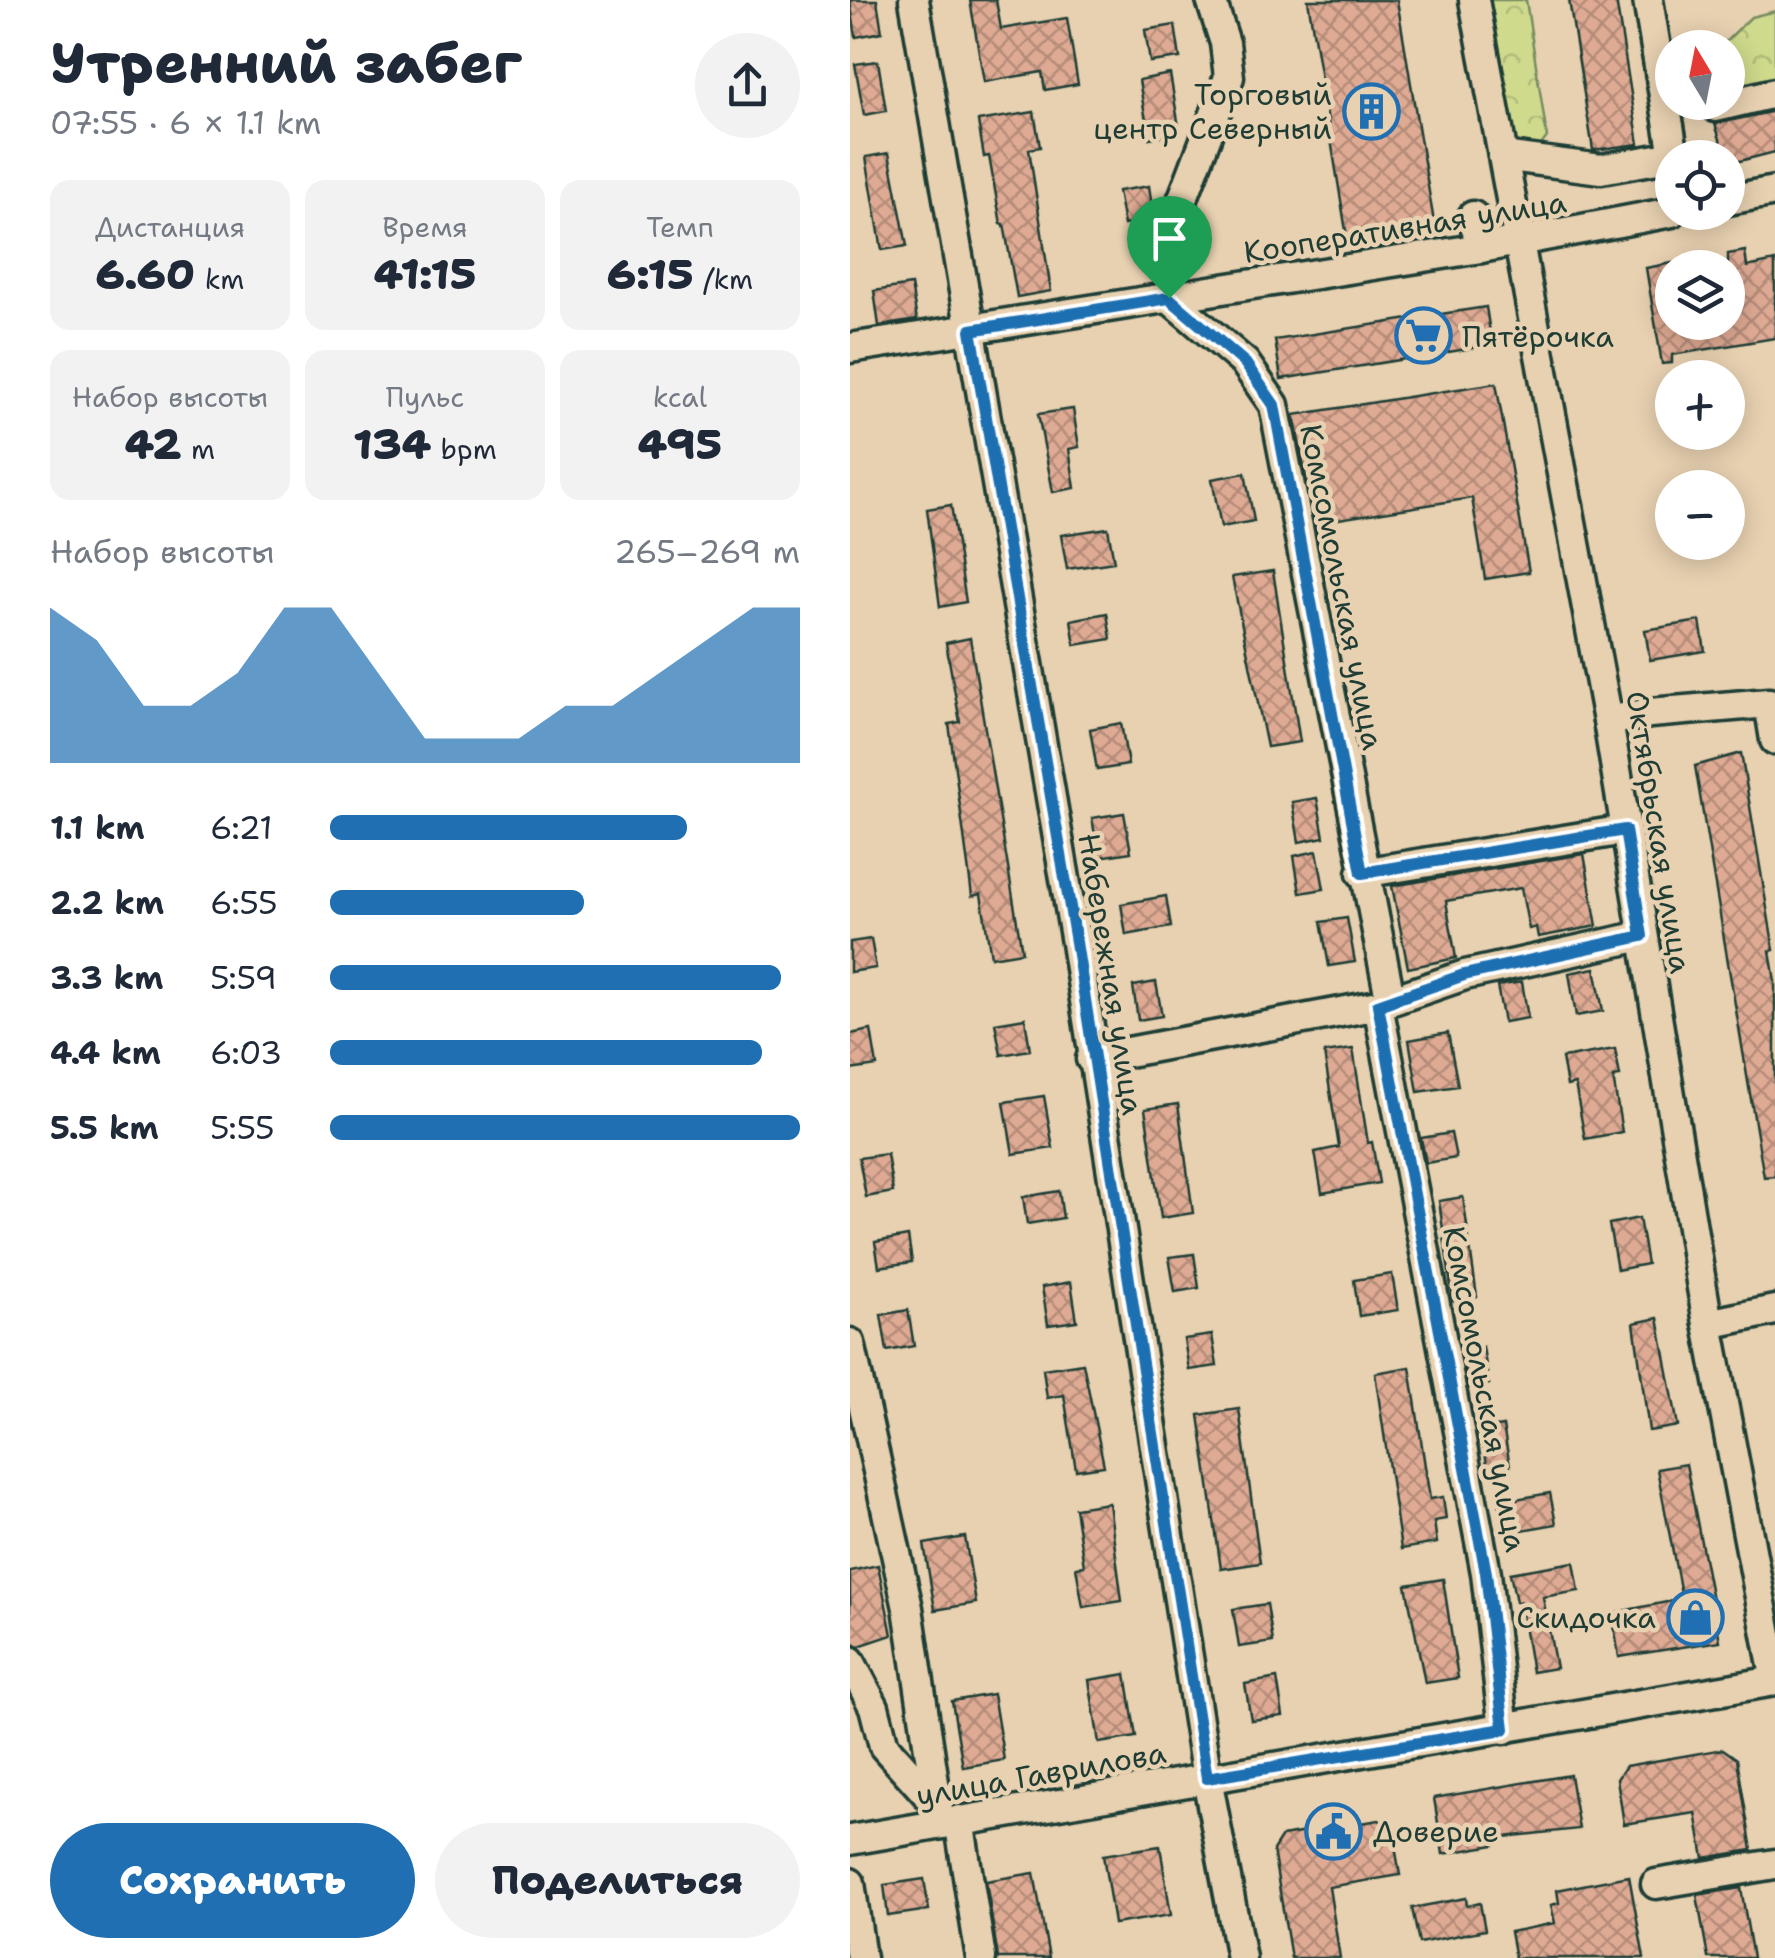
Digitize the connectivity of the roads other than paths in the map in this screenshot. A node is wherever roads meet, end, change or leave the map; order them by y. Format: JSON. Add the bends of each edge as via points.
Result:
{"nodes":[{"id":1,"x":914,"y":0,"type":"edge"},
{"id":2,"x":1474,"y":0,"type":"edge"},
{"id":3,"x":1648,"y":0,"type":"edge"},
{"id":4,"x":1218,"y":1,"type":"edge"},
{"id":5,"x":1775,"y":93,"type":"edge"},
{"id":6,"x":1745,"y":100,"type":"edge"},
{"id":7,"x":1503,"y":156,"type":"junction"},
{"id":8,"x":1775,"y":191,"type":"edge"},
{"id":9,"x":1745,"y":197,"type":"edge"},
{"id":10,"x":1655,"y":215,"type":"edge"},
{"id":11,"x":1473,"y":216,"type":"dead end"},
{"id":12,"x":1522,"y":241,"type":"junction"},
{"id":13,"x":1481,"y":248,"type":"junction"},
{"id":14,"x":1169,"y":298,"type":"junction"},
{"id":15,"x":971,"y":330,"type":"junction"},
{"id":16,"x":850,"y":348,"type":"edge"},
{"id":17,"x":1772,"y":703,"type":"edge"},
{"id":18,"x":1608,"y":722,"type":"junction"},
{"id":19,"x":1775,"y":740,"type":"edge"},
{"id":20,"x":1625,"y":830,"type":"junction"},
{"id":21,"x":1362,"y":873,"type":"junction"},
{"id":22,"x":1642,"y":936,"type":"junction"},
{"id":23,"x":1384,"y":1002,"type":"junction"},
{"id":24,"x":1091,"y":1059,"type":"junction"},
{"id":25,"x":1775,"y":1310,"type":"edge"},
{"id":26,"x":1708,"y":1324,"type":"junction"},
{"id":27,"x":850,"y":1342,"type":"edge"},
{"id":28,"x":850,"y":1661,"type":"edge"},
{"id":29,"x":1775,"y":1679,"type":"edge"},
{"id":30,"x":1504,"y":1729,"type":"junction"},
{"id":31,"x":1207,"y":1778,"type":"junction"},
{"id":32,"x":946,"y":1817,"type":"junction"},
{"id":33,"x":850,"y":1840,"type":"edge"},
{"id":34,"x":1775,"y":1864,"type":"edge"},
{"id":35,"x":850,"y":1883,"type":"edge"},
{"id":36,"x":1656,"y":1884,"type":"dead end"},
{"id":37,"x":861,"y":1958,"type":"edge"},
{"id":38,"x":981,"y":1958,"type":"edge"},
{"id":39,"x":1241,"y":1958,"type":"edge"}],
"edges":[{"from":1,"to":15,"type":"street","name":"Набережная улица"},
{"from":2,"to":7,"type":"street","name":"Октябрьская улица"},
{"from":3,"to":7,"type":"street","via":[[1674,156],[1602,169]]},
{"from":4,"to":14,"type":"street","via":[[1229,78],[1183,198]]},
{"from":5,"to":6,"type":"street"},
{"from":7,"to":12,"type":"street","name":"Октябрьская улица"},
{"from":8,"to":9,"type":"street"},
{"from":10,"to":12,"type":"street","name":"Кооперативная улица"},
{"from":11,"to":13,"type":"street"},
{"from":12,"to":13,"type":"street","name":"Кооперативная улица"},
{"from":12,"to":18,"type":"street","name":"Октябрьская улица"},
{"from":13,"to":14,"type":"street","name":"Кооперативная улица"},
{"from":14,"to":15,"type":"street","name":"Кооперативная улица"},
{"from":14,"to":21,"type":"street","name":"Комсомольская улица","via":[[1245,363],[1274,405]]},
{"from":15,"to":16,"type":"street","name":"Кооперативная улица"},
{"from":15,"to":24,"type":"street","name":"Набережная улица"},
{"from":17,"to":18,"type":"street","via":[[1650,712]]},
{"from":17,"to":19,"type":"street"},
{"from":18,"to":20,"type":"street","name":"Октябрьская улица"},
{"from":20,"to":21,"type":"street"},
{"from":20,"to":22,"type":"street","name":"Октябрьская улица"},
{"from":21,"to":23,"type":"street","name":"Комсомольская улица"},
{"from":22,"to":23,"type":"street","via":[[1464,975]]},
{"from":22,"to":26,"type":"street","name":"Октябрьская улица"},
{"from":23,"to":24,"type":"street"},
{"from":23,"to":30,"type":"street","name":"Комсомольская улица","via":[[1486,1573]]},
{"from":24,"to":31,"type":"street","name":"Набережная улица"},
{"from":25,"to":26,"type":"street"},
{"from":26,"to":29,"type":"street","name":"Октябрьская улица"},
{"from":27,"to":32,"type":"street"},
{"from":28,"to":32,"type":"street","via":[[874,1707],[884,1746]]},
{"from":29,"to":30,"type":"street","name":"улица Гаврилова"},
{"from":30,"to":31,"type":"street","name":"улица Гаврилова"},
{"from":31,"to":32,"type":"street","name":"улица Гаврилова"},
{"from":31,"to":39,"type":"street","name":"Набережная улица"},
{"from":32,"to":33,"type":"street","name":"улица Гаврилова"},
{"from":32,"to":38,"type":"street"},
{"from":34,"to":36,"type":"street"},
{"from":35,"to":37,"type":"street"}]}
